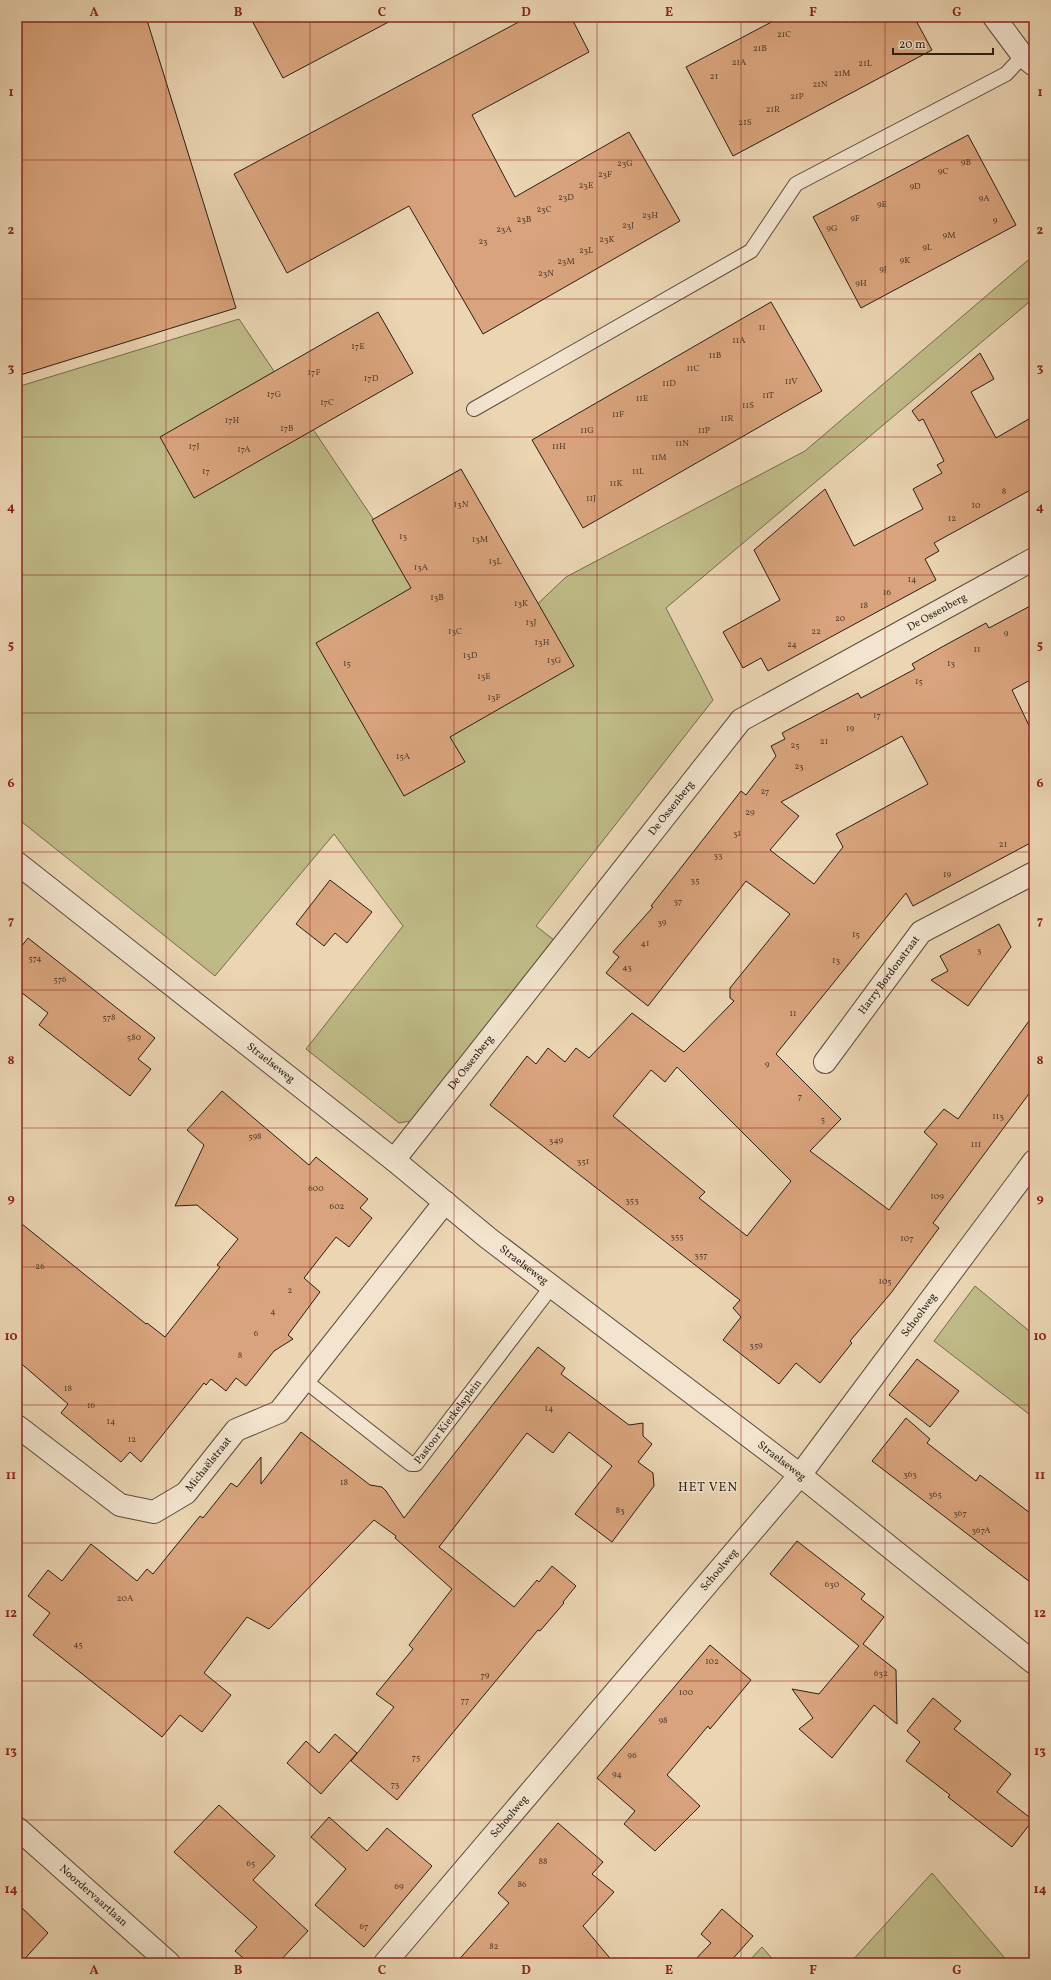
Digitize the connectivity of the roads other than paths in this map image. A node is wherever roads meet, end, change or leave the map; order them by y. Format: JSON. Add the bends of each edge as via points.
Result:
{"nodes":[{"id":1,"x":994,"y":17,"type":"edge"},
{"id":2,"x":1028,"y":60,"type":"edge"},
{"id":3,"x":474,"y":409,"type":"dead end"},
{"id":4,"x":1034,"y":559,"type":"edge"},
{"id":5,"x":17,"y":862,"type":"edge"},
{"id":6,"x":1034,"y":873,"type":"edge"},
{"id":7,"x":824,"y":1062,"type":"dead end"},
{"id":8,"x":394,"y":1160,"type":"junction"},
{"id":9,"x":1034,"y":1161,"type":"edge"},
{"id":10,"x":445,"y":1202,"type":"junction"},
{"id":11,"x":552,"y":1286,"type":"junction"},
{"id":12,"x":304,"y":1380,"type":"junction"},
{"id":13,"x":17,"y":1426,"type":"edge"},
{"id":14,"x":800,"y":1475,"type":"junction"},
{"id":15,"x":1034,"y":1663,"type":"edge"},
{"id":16,"x":17,"y":1828,"type":"edge"},
{"id":17,"x":169,"y":1963,"type":"edge"},
{"id":18,"x":385,"y":1963,"type":"edge"}],
"edges":[{"from":1,"to":2,"type":"street"},
{"from":2,"to":3,"type":"lane","via":[[796,184],[751,252]]},
{"from":4,"to":8,"type":"street","name":"De Ossenberg","via":[[741,720]]},
{"from":5,"to":8,"type":"street","name":"Straelseweg"},
{"from":6,"to":7,"type":"street","name":"Harry Bordonstraat","via":[[921,932]]},
{"from":8,"to":10,"type":"street","name":"Straelseweg"},
{"from":9,"to":14,"type":"street","name":"Schoolweg"},
{"from":10,"to":11,"type":"street","name":"Straelseweg"},
{"from":10,"to":12,"type":"street","name":"Michaëlstraat"},
{"from":11,"to":12,"type":"lane","name":"Pastoor Kierkelsplein","via":[[416,1464],[411,1464]]},
{"from":11,"to":14,"type":"street","name":"Straelseweg"},
{"from":12,"to":13,"type":"street","name":"Michaëlstraat","via":[[279,1412],[236,1430],[186,1493],[154,1512],[120,1505]]},
{"from":14,"to":15,"type":"street","name":"Straelseweg"},
{"from":14,"to":18,"type":"street","name":"Schoolweg"},
{"from":16,"to":17,"type":"street","name":"Noordervaartlaan"}]}
